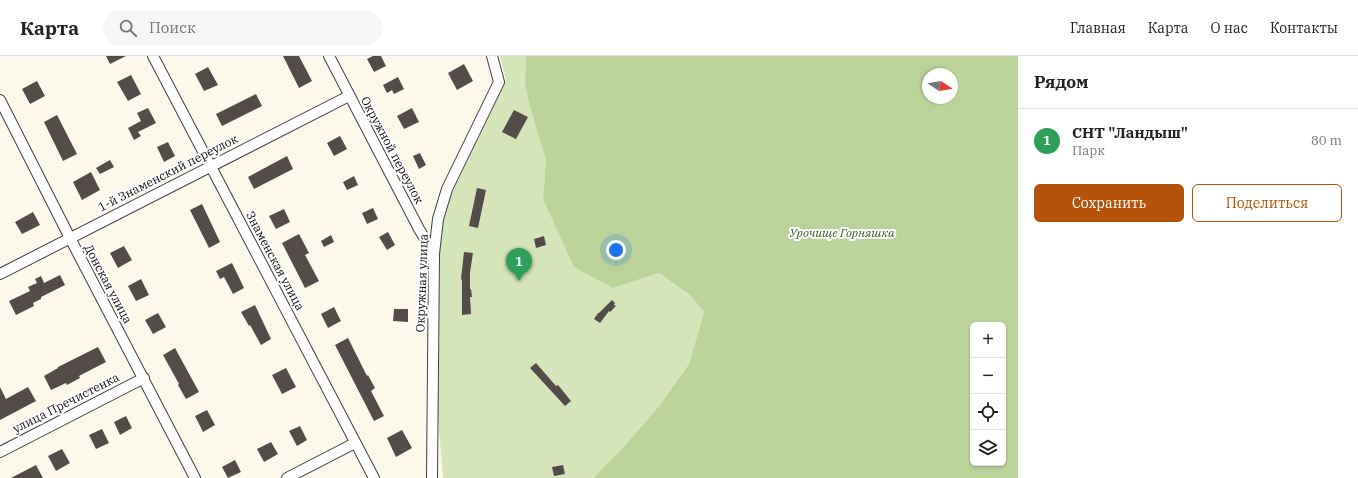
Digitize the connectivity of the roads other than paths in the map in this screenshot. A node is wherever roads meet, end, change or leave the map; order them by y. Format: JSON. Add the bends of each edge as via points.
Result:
{"nodes":[{"id":1,"x":153,"y":56,"type":"edge"},
{"id":2,"x":329,"y":56,"type":"edge"},
{"id":3,"x":492,"y":56,"type":"edge"},
{"id":4,"x":349,"y":96,"type":"junction"},
{"id":5,"x":0,"y":100,"type":"edge"},
{"id":6,"x":211,"y":166,"type":"junction"},
{"id":7,"x":70,"y":238,"type":"junction"},
{"id":8,"x":434,"y":254,"type":"junction"},
{"id":9,"x":0,"y":274,"type":"edge"},
{"id":10,"x":144,"y":378,"type":"junction"},
{"id":11,"x":355,"y":443,"type":"junction"},
{"id":12,"x":0,"y":452,"type":"edge"},
{"id":13,"x":195,"y":478,"type":"edge"},
{"id":14,"x":287,"y":478,"type":"edge"},
{"id":15,"x":374,"y":478,"type":"edge"},
{"id":16,"x":432,"y":478,"type":"edge"}],
"edges":[{"from":1,"to":6,"type":"street","name":"Знаменская улица"},
{"from":2,"to":4,"type":"street","name":"Окружной переулок"},
{"from":3,"to":8,"type":"street","name":"Окружная улица","via":[[499,82],[447,189],[438,219]]},
{"from":4,"to":6,"type":"street","name":"1-й Знаменский переулок"},
{"from":4,"to":8,"type":"street","name":"Окружной переулок"},
{"from":5,"to":7,"type":"street","name":"Донская улица"},
{"from":6,"to":7,"type":"street","name":"1-й Знаменский переулок"},
{"from":6,"to":11,"type":"street","name":"Знаменская улица"},
{"from":7,"to":9,"type":"street","name":"1-й Знаменский переулок"},
{"from":7,"to":10,"type":"street","name":"Донская улица"},
{"from":8,"to":16,"type":"street","name":"Окружная улица"},
{"from":10,"to":12,"type":"street","name":"улица Пречистенка"},
{"from":10,"to":13,"type":"street","name":"Донская улица"},
{"from":11,"to":14,"type":"street"},
{"from":11,"to":15,"type":"street","name":"Знаменская улица"}]}
